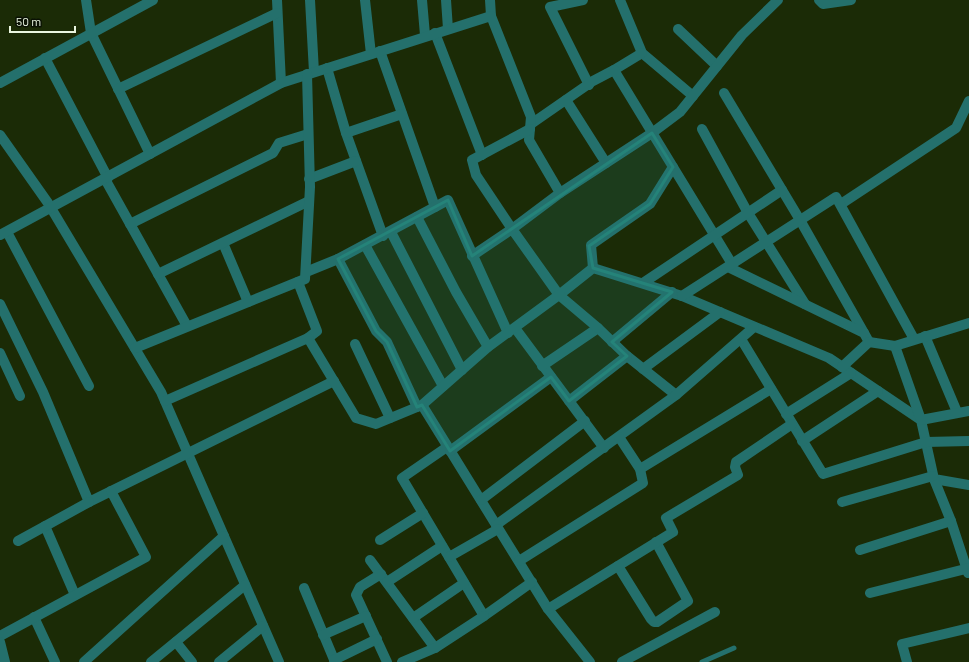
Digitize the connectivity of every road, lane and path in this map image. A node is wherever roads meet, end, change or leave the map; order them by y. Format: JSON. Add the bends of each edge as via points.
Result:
{"nodes":[{"id":1,"x":153,"y":0,"type":"edge"},
{"id":2,"x":277,"y":0,"type":"edge"},
{"id":3,"x":310,"y":0,"type":"edge"},
{"id":4,"x":365,"y":0,"type":"edge"},
{"id":5,"x":422,"y":0,"type":"edge"},
{"id":6,"x":446,"y":0,"type":"edge"},
{"id":7,"x":490,"y":0,"type":"edge"},
{"id":8,"x":583,"y":0,"type":"edge"},
{"id":9,"x":620,"y":0,"type":"edge"},
{"id":10,"x":778,"y":0,"type":"edge"},
{"id":11,"x":819,"y":0,"type":"edge"},
{"id":12,"x":851,"y":0,"type":"edge"},
{"id":13,"x":85,"y":1,"type":"edge"},
{"id":14,"x":550,"y":4,"type":"edge"},
{"id":15,"x":277,"y":13,"type":"junction"},
{"id":16,"x":491,"y":16,"type":"junction"},
{"id":17,"x":448,"y":29,"type":"junction"},
{"id":18,"x":678,"y":29,"type":"dead end"},
{"id":19,"x":91,"y":33,"type":"junction"},
{"id":20,"x":430,"y":34,"type":"junction"},
{"id":21,"x":376,"y":52,"type":"junction"},
{"id":22,"x":642,"y":53,"type":"junction"},
{"id":23,"x":45,"y":58,"type":"junction"},
{"id":24,"x":717,"y":66,"type":"junction"},
{"id":25,"x":327,"y":68,"type":"junction"},
{"id":26,"x":614,"y":70,"type":"junction"},
{"id":27,"x":311,"y":73,"type":"junction"},
{"id":28,"x":0,"y":83,"type":"edge"},
{"id":29,"x":281,"y":83,"type":"junction"},
{"id":30,"x":588,"y":85,"type":"junction"},
{"id":31,"x":118,"y":89,"type":"junction"},
{"id":32,"x":724,"y":93,"type":"dead end"},
{"id":33,"x":693,"y":96,"type":"junction"},
{"id":34,"x":566,"y":100,"type":"junction"},
{"id":35,"x":969,"y":101,"type":"edge"},
{"id":36,"x":402,"y":114,"type":"junction"},
{"id":37,"x":530,"y":126,"type":"junction"},
{"id":38,"x":702,"y":129,"type":"dead end"},
{"id":39,"x":346,"y":133,"type":"junction"},
{"id":40,"x":652,"y":133,"type":"junction"},
{"id":41,"x":308,"y":134,"type":"junction"},
{"id":42,"x":0,"y":135,"type":"edge"},
{"id":43,"x":150,"y":154,"type":"junction"},
{"id":44,"x":482,"y":155,"type":"junction"},
{"id":45,"x":356,"y":161,"type":"junction"},
{"id":46,"x":606,"y":163,"type":"junction"},
{"id":47,"x":674,"y":167,"type":"junction"},
{"id":48,"x":107,"y":178,"type":"junction"},
{"id":49,"x":310,"y":179,"type":"junction"},
{"id":50,"x":782,"y":190,"type":"junction"},
{"id":51,"x":560,"y":193,"type":"junction"},
{"id":52,"x":309,"y":201,"type":"junction"},
{"id":53,"x":841,"y":204,"type":"junction"},
{"id":54,"x":435,"y":207,"type":"junction"},
{"id":55,"x":51,"y":209,"type":"junction"},
{"id":56,"x":748,"y":213,"type":"junction"},
{"id":57,"x":418,"y":217,"type":"junction"},
{"id":58,"x":800,"y":220,"type":"junction"},
{"id":59,"x":130,"y":224,"type":"junction"},
{"id":60,"x":512,"y":229,"type":"junction"},
{"id":61,"x":3,"y":233,"type":"edge"},
{"id":62,"x":387,"y":234,"type":"junction"},
{"id":63,"x":714,"y":235,"type":"junction"},
{"id":64,"x":766,"y":242,"type":"junction"},
{"id":65,"x":222,"y":243,"type":"junction"},
{"id":66,"x":365,"y":245,"type":"junction"},
{"id":67,"x":472,"y":256,"type":"junction"},
{"id":68,"x":338,"y":259,"type":"junction"},
{"id":69,"x":730,"y":265,"type":"junction"},
{"id":70,"x":593,"y":268,"type":"junction"},
{"id":71,"x":306,"y":272,"type":"junction"},
{"id":72,"x":158,"y":274,"type":"junction"},
{"id":73,"x":298,"y":282,"type":"junction"},
{"id":74,"x":643,"y":283,"type":"junction"},
{"id":75,"x":559,"y":294,"type":"junction"},
{"id":76,"x":677,"y":294,"type":"junction"},
{"id":77,"x":248,"y":302,"type":"junction"},
{"id":78,"x":0,"y":304,"type":"edge"},
{"id":79,"x":805,"y":304,"type":"junction"},
{"id":80,"x":720,"y":312,"type":"junction"},
{"id":81,"x":969,"y":324,"type":"edge"},
{"id":82,"x":188,"y":326,"type":"junction"},
{"id":83,"x":754,"y":327,"type":"junction"},
{"id":84,"x":598,"y":328,"type":"junction"},
{"id":85,"x":512,"y":331,"type":"junction"},
{"id":86,"x":924,"y":336,"type":"junction"},
{"id":87,"x":308,"y":338,"type":"junction"},
{"id":88,"x":867,"y":338,"type":"junction"},
{"id":89,"x":741,"y":339,"type":"junction"},
{"id":90,"x":914,"y":339,"type":"junction"},
{"id":91,"x":612,"y":342,"type":"junction"},
{"id":92,"x":355,"y":344,"type":"dead end"},
{"id":93,"x":895,"y":346,"type":"junction"},
{"id":94,"x":488,"y":347,"type":"junction"},
{"id":95,"x":134,"y":348,"type":"junction"},
{"id":96,"x":0,"y":353,"type":"edge"},
{"id":97,"x":627,"y":356,"type":"junction"},
{"id":98,"x":542,"y":366,"type":"junction"},
{"id":99,"x":644,"y":369,"type":"junction"},
{"id":100,"x":462,"y":370,"type":"junction"},
{"id":101,"x":846,"y":370,"type":"junction"},
{"id":102,"x":551,"y":377,"type":"junction"},
{"id":103,"x":334,"y":381,"type":"junction"},
{"id":104,"x":89,"y":386,"type":"dead end"},
{"id":105,"x":443,"y":386,"type":"junction"},
{"id":106,"x":771,"y":389,"type":"junction"},
{"id":107,"x":878,"y":391,"type":"junction"},
{"id":108,"x":676,"y":394,"type":"junction"},
{"id":109,"x":20,"y":396,"type":"dead end"},
{"id":110,"x":165,"y":401,"type":"junction"},
{"id":111,"x":569,"y":401,"type":"junction"},
{"id":112,"x":419,"y":406,"type":"junction"},
{"id":113,"x":969,"y":411,"type":"edge"},
{"id":114,"x":957,"y":412,"type":"junction"},
{"id":115,"x":786,"y":414,"type":"junction"},
{"id":116,"x":390,"y":418,"type":"junction"},
{"id":117,"x":921,"y":420,"type":"junction"},
{"id":118,"x":585,"y":421,"type":"junction"},
{"id":119,"x":792,"y":424,"type":"junction"},
{"id":120,"x":619,"y":437,"type":"junction"},
{"id":121,"x":802,"y":441,"type":"junction"},
{"id":122,"x":969,"y":441,"type":"edge"},
{"id":123,"x":926,"y":442,"type":"junction"},
{"id":124,"x":604,"y":448,"type":"junction"},
{"id":125,"x":449,"y":449,"type":"junction"},
{"id":126,"x":187,"y":452,"type":"junction"},
{"id":127,"x":640,"y":470,"type":"junction"},
{"id":128,"x":934,"y":477,"type":"junction"},
{"id":129,"x":969,"y":485,"type":"edge"},
{"id":130,"x":111,"y":491,"type":"junction"},
{"id":131,"x":481,"y":500,"type":"junction"},
{"id":132,"x":89,"y":502,"type":"junction"},
{"id":133,"x":842,"y":502,"type":"dead end"},
{"id":134,"x":423,"y":513,"type":"junction"},
{"id":135,"x":951,"y":521,"type":"junction"},
{"id":136,"x":45,"y":526,"type":"junction"},
{"id":137,"x":497,"y":527,"type":"junction"},
{"id":138,"x":224,"y":536,"type":"junction"},
{"id":139,"x":380,"y":540,"type":"dead end"},
{"id":140,"x":18,"y":541,"type":"dead end"},
{"id":141,"x":656,"y":542,"type":"junction"},
{"id":142,"x":442,"y":546,"type":"junction"},
{"id":143,"x":860,"y":550,"type":"dead end"},
{"id":144,"x":449,"y":558,"type":"junction"},
{"id":145,"x":370,"y":560,"type":"dead end"},
{"id":146,"x":518,"y":561,"type":"junction"},
{"id":147,"x":618,"y":566,"type":"junction"},
{"id":148,"x":968,"y":570,"type":"edge"},
{"id":149,"x":381,"y":574,"type":"junction"},
{"id":150,"x":387,"y":582,"type":"junction"},
{"id":151,"x":532,"y":582,"type":"junction"},
{"id":152,"x":464,"y":583,"type":"junction"},
{"id":153,"x":245,"y":585,"type":"junction"},
{"id":154,"x":304,"y":588,"type":"dead end"},
{"id":155,"x":870,"y":593,"type":"dead end"},
{"id":156,"x":75,"y":595,"type":"junction"},
{"id":157,"x":548,"y":609,"type":"junction"},
{"id":158,"x":715,"y":612,"type":"dead end"},
{"id":159,"x":366,"y":616,"type":"junction"},
{"id":160,"x":484,"y":616,"type":"junction"},
{"id":161,"x":34,"y":617,"type":"junction"},
{"id":162,"x":413,"y":618,"type":"junction"},
{"id":163,"x":263,"y":626,"type":"junction"},
{"id":164,"x":969,"y":628,"type":"edge"},
{"id":165,"x":323,"y":635,"type":"junction"},
{"id":166,"x":0,"y":636,"type":"edge"},
{"id":167,"x":377,"y":639,"type":"junction"},
{"id":168,"x":0,"y":642,"type":"edge"},
{"id":169,"x":176,"y":642,"type":"junction"},
{"id":170,"x":435,"y":648,"type":"junction"},
{"id":171,"x":734,"y":648,"type":"dead end"},
{"id":172,"x":334,"y":661,"type":"edge"},
{"id":173,"x":5,"y":662,"type":"edge"},
{"id":174,"x":55,"y":662,"type":"edge"},
{"id":175,"x":84,"y":662,"type":"edge"},
{"id":176,"x":151,"y":662,"type":"edge"},
{"id":177,"x":192,"y":662,"type":"edge"},
{"id":178,"x":219,"y":662,"type":"edge"},
{"id":179,"x":279,"y":662,"type":"edge"},
{"id":180,"x":387,"y":662,"type":"edge"},
{"id":181,"x":402,"y":662,"type":"edge"},
{"id":182,"x":590,"y":662,"type":"edge"},
{"id":183,"x":622,"y":662,"type":"edge"},
{"id":184,"x":702,"y":662,"type":"edge"},
{"id":185,"x":907,"y":662,"type":"edge"}],
"edges":[{"from":1,"to":19,"type":"street"},
{"from":2,"to":15,"type":"street"},
{"from":3,"to":27,"type":"street"},
{"from":4,"to":21,"type":"street"},
{"from":5,"to":20,"type":"street"},
{"from":6,"to":17,"type":"street"},
{"from":7,"to":16,"type":"street"},
{"from":8,"to":14,"type":"street"},
{"from":9,"to":22,"type":"street"},
{"from":10,"to":24,"type":"street","via":[[742,35]]},
{"from":11,"to":12,"type":"street","via":[[823,4]]},
{"from":13,"to":19,"type":"street"},
{"from":14,"to":30,"type":"street"},
{"from":15,"to":29,"type":"street"},
{"from":15,"to":31,"type":"street"},
{"from":16,"to":17,"type":"street"},
{"from":16,"to":37,"type":"street","via":[[531,117]]},
{"from":17,"to":20,"type":"street"},
{"from":18,"to":24,"type":"street"},
{"from":19,"to":23,"type":"street"},
{"from":19,"to":31,"type":"street"},
{"from":20,"to":21,"type":"street"},
{"from":20,"to":44,"type":"street"},
{"from":21,"to":25,"type":"street"},
{"from":21,"to":36,"type":"street"},
{"from":22,"to":26,"type":"street"},
{"from":22,"to":33,"type":"street"},
{"from":23,"to":28,"type":"street"},
{"from":23,"to":48,"type":"street"},
{"from":24,"to":33,"type":"street"},
{"from":25,"to":27,"type":"street"},
{"from":25,"to":39,"type":"street"},
{"from":26,"to":30,"type":"street"},
{"from":26,"to":40,"type":"street"},
{"from":27,"to":29,"type":"street"},
{"from":27,"to":41,"type":"street"},
{"from":29,"to":43,"type":"street"},
{"from":30,"to":34,"type":"street"},
{"from":31,"to":43,"type":"street"},
{"from":32,"to":50,"type":"street"},
{"from":33,"to":40,"type":"street","via":[[680,112]]},
{"from":34,"to":37,"type":"street"},
{"from":34,"to":46,"type":"street"},
{"from":35,"to":53,"type":"street","via":[[956,128]]},
{"from":36,"to":39,"type":"street"},
{"from":36,"to":54,"type":"street"},
{"from":37,"to":44,"type":"street"},
{"from":37,"to":51,"type":"street","via":[[529,140]]},
{"from":38,"to":56,"type":"street"},
{"from":39,"to":45,"type":"street"},
{"from":40,"to":46,"type":"street"},
{"from":40,"to":47,"type":"street"},
{"from":41,"to":49,"type":"street"},
{"from":41,"to":59,"type":"street","via":[[279,143],[273,153]]},
{"from":42,"to":55,"type":"street"},
{"from":43,"to":48,"type":"street"},
{"from":44,"to":60,"type":"street","via":[[472,160],[476,175]]},
{"from":45,"to":49,"type":"street"},
{"from":45,"to":62,"type":"street"},
{"from":46,"to":51,"type":"street"},
{"from":47,"to":63,"type":"street"},
{"from":47,"to":70,"type":"street","via":[[650,204],[591,245]]},
{"from":48,"to":55,"type":"street"},
{"from":48,"to":59,"type":"street"},
{"from":49,"to":52,"type":"street"},
{"from":50,"to":56,"type":"street"},
{"from":50,"to":58,"type":"street"},
{"from":51,"to":60,"type":"street"},
{"from":52,"to":65,"type":"street"},
{"from":52,"to":71,"type":"street"},
{"from":53,"to":58,"type":"street","via":[[836,197]]},
{"from":53,"to":90,"type":"street"},
{"from":54,"to":57,"type":"street"},
{"from":54,"to":67,"type":"street","via":[[448,200]]},
{"from":55,"to":61,"type":"street"},
{"from":55,"to":95,"type":"street"},
{"from":56,"to":63,"type":"street"},
{"from":56,"to":64,"type":"street"},
{"from":57,"to":62,"type":"street"},
{"from":57,"to":94,"type":"street","via":[[456,292]]},
{"from":58,"to":64,"type":"street"},
{"from":58,"to":88,"type":"street"},
{"from":59,"to":72,"type":"street"},
{"from":60,"to":67,"type":"street"},
{"from":60,"to":75,"type":"street"},
{"from":61,"to":104,"type":"street"},
{"from":62,"to":66,"type":"street"},
{"from":62,"to":100,"type":"street"},
{"from":63,"to":69,"type":"street"},
{"from":63,"to":74,"type":"street"},
{"from":64,"to":69,"type":"street"},
{"from":64,"to":79,"type":"street"},
{"from":65,"to":72,"type":"street"},
{"from":65,"to":77,"type":"street"},
{"from":66,"to":68,"type":"street"},
{"from":66,"to":105,"type":"street"},
{"from":67,"to":85,"type":"street"},
{"from":68,"to":71,"type":"street"},
{"from":68,"to":112,"type":"street","via":[[376,331],[387,342]]},
{"from":69,"to":76,"type":"street"},
{"from":69,"to":79,"type":"street"},
{"from":70,"to":74,"type":"street"},
{"from":70,"to":75,"type":"street"},
{"from":71,"to":73,"type":"street","via":[[305,279]]},
{"from":72,"to":82,"type":"street"},
{"from":73,"to":77,"type":"street"},
{"from":73,"to":87,"type":"street","via":[[317,331]]},
{"from":74,"to":76,"type":"street"},
{"from":75,"to":84,"type":"street"},
{"from":75,"to":85,"type":"street"},
{"from":76,"to":80,"type":"street"},
{"from":76,"to":91,"type":"street"},
{"from":77,"to":82,"type":"street"},
{"from":78,"to":132,"type":"street","via":[[43,392]]},
{"from":79,"to":88,"type":"street"},
{"from":80,"to":83,"type":"street"},
{"from":80,"to":99,"type":"street"},
{"from":81,"to":86,"type":"street"},
{"from":82,"to":95,"type":"street"},
{"from":83,"to":89,"type":"street"},
{"from":83,"to":101,"type":"street","via":[[829,358]]},
{"from":84,"to":91,"type":"street"},
{"from":84,"to":98,"type":"street"},
{"from":85,"to":94,"type":"street"},
{"from":85,"to":98,"type":"street"},
{"from":86,"to":90,"type":"street"},
{"from":86,"to":114,"type":"street"},
{"from":87,"to":103,"type":"street"},
{"from":87,"to":110,"type":"street"},
{"from":88,"to":93,"type":"street"},
{"from":88,"to":101,"type":"street"},
{"from":89,"to":106,"type":"street"},
{"from":89,"to":108,"type":"street"},
{"from":90,"to":93,"type":"street"},
{"from":91,"to":97,"type":"street"},
{"from":92,"to":116,"type":"street"},
{"from":93,"to":117,"type":"street"},
{"from":94,"to":100,"type":"street"},
{"from":95,"to":110,"type":"street"},
{"from":96,"to":109,"type":"street"},
{"from":97,"to":99,"type":"street"},
{"from":97,"to":111,"type":"street"},
{"from":98,"to":102,"type":"street"},
{"from":99,"to":108,"type":"street"},
{"from":100,"to":105,"type":"street"},
{"from":101,"to":107,"type":"street"},
{"from":101,"to":115,"type":"street"},
{"from":102,"to":111,"type":"street"},
{"from":102,"to":125,"type":"street"},
{"from":103,"to":116,"type":"street","via":[[356,418],[376,424]]},
{"from":103,"to":126,"type":"street"},
{"from":105,"to":112,"type":"street"},
{"from":106,"to":115,"type":"street"},
{"from":106,"to":127,"type":"street"},
{"from":107,"to":117,"type":"street"},
{"from":107,"to":121,"type":"street"},
{"from":108,"to":120,"type":"street"},
{"from":110,"to":126,"type":"street"},
{"from":111,"to":118,"type":"street"},
{"from":112,"to":116,"type":"street"},
{"from":112,"to":125,"type":"street"},
{"from":113,"to":114,"type":"street"},
{"from":114,"to":117,"type":"street"},
{"from":115,"to":119,"type":"street"},
{"from":117,"to":123,"type":"street"},
{"from":118,"to":124,"type":"street"},
{"from":118,"to":131,"type":"street"},
{"from":119,"to":121,"type":"street"},
{"from":119,"to":141,"type":"street","via":[[736,462],[738,475],[666,518],[673,532]]},
{"from":120,"to":124,"type":"street"},
{"from":120,"to":127,"type":"street"},
{"from":121,"to":123,"type":"street","via":[[823,474]]},
{"from":122,"to":123,"type":"street"},
{"from":123,"to":128,"type":"street"},
{"from":124,"to":137,"type":"street"},
{"from":125,"to":131,"type":"street"},
{"from":125,"to":134,"type":"street","via":[[402,478]]},
{"from":126,"to":130,"type":"street"},
{"from":126,"to":138,"type":"street"},
{"from":127,"to":146,"type":"street","via":[[643,483]]},
{"from":128,"to":129,"type":"street"},
{"from":128,"to":133,"type":"street"},
{"from":128,"to":135,"type":"street"},
{"from":130,"to":132,"type":"street"},
{"from":130,"to":156,"type":"street","via":[[146,556]]},
{"from":131,"to":137,"type":"street"},
{"from":132,"to":136,"type":"street"},
{"from":134,"to":139,"type":"street"},
{"from":134,"to":142,"type":"street"},
{"from":135,"to":143,"type":"street"},
{"from":135,"to":148,"type":"street"},
{"from":136,"to":140,"type":"street"},
{"from":136,"to":156,"type":"street"},
{"from":137,"to":144,"type":"street"},
{"from":137,"to":146,"type":"street"},
{"from":138,"to":153,"type":"street"},
{"from":138,"to":175,"type":"street"},
{"from":141,"to":147,"type":"street"},
{"from":141,"to":147,"type":"street","via":[[688,601],[658,622],[651,619]]},
{"from":142,"to":144,"type":"street"},
{"from":142,"to":150,"type":"street"},
{"from":144,"to":152,"type":"street"},
{"from":145,"to":149,"type":"street"},
{"from":146,"to":151,"type":"street"},
{"from":147,"to":157,"type":"street"},
{"from":148,"to":155,"type":"street"},
{"from":149,"to":150,"type":"street"},
{"from":149,"to":159,"type":"street","via":[[357,591],[356,595]]},
{"from":150,"to":162,"type":"street"},
{"from":151,"to":157,"type":"street"},
{"from":151,"to":160,"type":"street"},
{"from":152,"to":160,"type":"street"},
{"from":152,"to":162,"type":"street"},
{"from":153,"to":163,"type":"street"},
{"from":153,"to":169,"type":"street"},
{"from":154,"to":165,"type":"street"},
{"from":156,"to":161,"type":"street"},
{"from":157,"to":182,"type":"street"},
{"from":158,"to":183,"type":"street"},
{"from":159,"to":165,"type":"street"},
{"from":159,"to":167,"type":"street"},
{"from":160,"to":170,"type":"street"},
{"from":161,"to":166,"type":"street"},
{"from":161,"to":174,"type":"street"},
{"from":162,"to":170,"type":"street"},
{"from":163,"to":178,"type":"street"},
{"from":163,"to":179,"type":"street"},
{"from":164,"to":185,"type":"street","via":[[902,644]]},
{"from":165,"to":172,"type":"street"},
{"from":167,"to":172,"type":"street"},
{"from":167,"to":180,"type":"street"},
{"from":168,"to":173,"type":"street"},
{"from":169,"to":176,"type":"street"},
{"from":169,"to":177,"type":"street"},
{"from":170,"to":181,"type":"street"},
{"from":171,"to":184,"type":"lane"}]}
